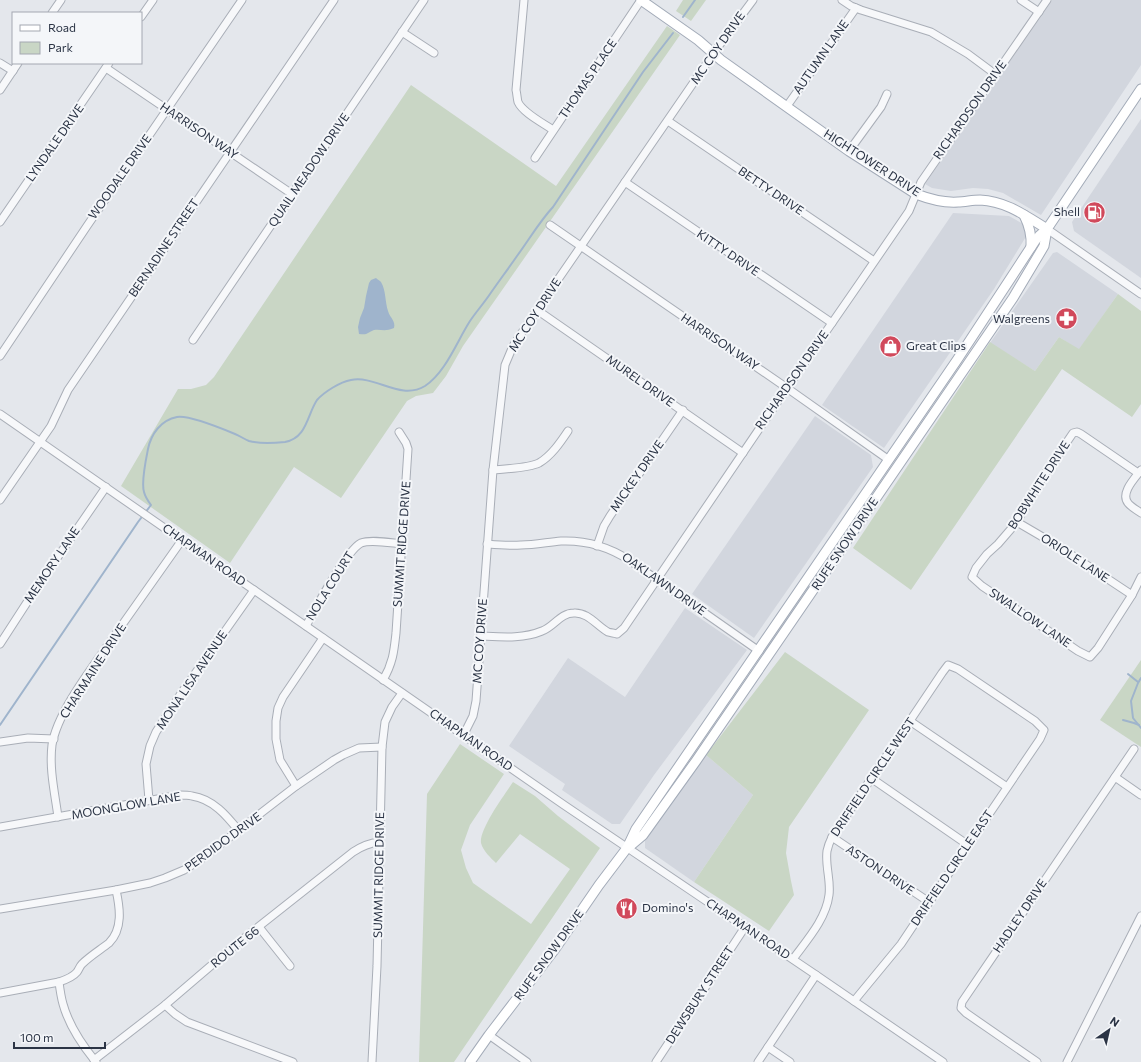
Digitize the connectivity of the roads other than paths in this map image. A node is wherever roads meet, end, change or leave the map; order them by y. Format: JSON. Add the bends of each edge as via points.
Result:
{"nodes":[{"id":1,"x":61,"y":0,"type":"edge"},
{"id":2,"x":153,"y":0,"type":"edge"},
{"id":3,"x":242,"y":0,"type":"edge"},
{"id":4,"x":334,"y":0,"type":"edge"},
{"id":5,"x":424,"y":0,"type":"edge"},
{"id":6,"x":524,"y":0,"type":"edge"},
{"id":7,"x":641,"y":0,"type":"edge"},
{"id":8,"x":753,"y":0,"type":"edge"},
{"id":9,"x":842,"y":0,"type":"edge"},
{"id":10,"x":1021,"y":0,"type":"edge"},
{"id":11,"x":1047,"y":0,"type":"edge"},
{"id":12,"x":856,"y":8,"type":"junction"},
{"id":13,"x":53,"y":12,"type":"edge"},
{"id":14,"x":1039,"y":12,"type":"junction"},
{"id":15,"x":142,"y":16,"type":"edge"},
{"id":16,"x":402,"y":32,"type":"junction"},
{"id":17,"x":434,"y":53,"type":"dead end"},
{"id":18,"x":714,"y":53,"type":"junction"},
{"id":19,"x":0,"y":63,"type":"edge"},
{"id":20,"x":17,"y":64,"type":"edge"},
{"id":21,"x":107,"y":66,"type":"edge"},
{"id":22,"x":13,"y":72,"type":"junction"},
{"id":23,"x":995,"y":74,"type":"junction"},
{"id":24,"x":1141,"y":89,"type":"edge"},
{"id":25,"x":0,"y":90,"type":"edge"},
{"id":26,"x":887,"y":94,"type":"dead end"},
{"id":27,"x":786,"y":106,"type":"junction"},
{"id":28,"x":167,"y":110,"type":"junction"},
{"id":29,"x":668,"y":120,"type":"junction"},
{"id":30,"x":553,"y":130,"type":"junction"},
{"id":31,"x":849,"y":150,"type":"junction"},
{"id":32,"x":230,"y":152,"type":"junction"},
{"id":33,"x":535,"y":158,"type":"dead end"},
{"id":34,"x":625,"y":182,"type":"junction"},
{"id":35,"x":292,"y":194,"type":"junction"},
{"id":36,"x":916,"y":194,"type":"junction"},
{"id":37,"x":1024,"y":214,"type":"junction"},
{"id":38,"x":0,"y":222,"type":"edge"},
{"id":39,"x":550,"y":225,"type":"dead end"},
{"id":40,"x":1047,"y":229,"type":"junction"},
{"id":41,"x":580,"y":246,"type":"junction"},
{"id":42,"x":1031,"y":247,"type":"junction"},
{"id":43,"x":874,"y":261,"type":"junction"},
{"id":44,"x":1141,"y":294,"type":"edge"},
{"id":45,"x":537,"y":310,"type":"junction"},
{"id":46,"x":832,"y":323,"type":"junction"},
{"id":47,"x":193,"y":340,"type":"dead end"},
{"id":48,"x":0,"y":356,"type":"edge"},
{"id":49,"x":787,"y":388,"type":"junction"},
{"id":50,"x":683,"y":410,"type":"junction"},
{"id":51,"x":0,"y":414,"type":"edge"},
{"id":52,"x":568,"y":431,"type":"dead end"},
{"id":53,"x":400,"y":432,"type":"dead end"},
{"id":54,"x":40,"y":442,"type":"junction"},
{"id":55,"x":743,"y":453,"type":"junction"},
{"id":56,"x":889,"y":460,"type":"junction"},
{"id":57,"x":492,"y":470,"type":"junction"},
{"id":58,"x":1140,"y":471,"type":"edge"},
{"id":59,"x":106,"y":487,"type":"junction"},
{"id":60,"x":0,"y":500,"type":"edge"},
{"id":61,"x":1141,"y":513,"type":"edge"},
{"id":62,"x":1017,"y":522,"type":"junction"},
{"id":63,"x":182,"y":540,"type":"junction"},
{"id":64,"x":402,"y":544,"type":"junction"},
{"id":65,"x":487,"y":544,"type":"junction"},
{"id":66,"x":597,"y":546,"type":"junction"},
{"id":67,"x":972,"y":577,"type":"joint"},
{"id":68,"x":1141,"y":577,"type":"edge"},
{"id":69,"x":657,"y":579,"type":"junction"},
{"id":70,"x":254,"y":590,"type":"junction"},
{"id":71,"x":1132,"y":596,"type":"junction"},
{"id":72,"x":306,"y":626,"type":"junction"},
{"id":73,"x":481,"y":636,"type":"junction"},
{"id":74,"x":323,"y":638,"type":"junction"},
{"id":75,"x":0,"y":644,"type":"edge"},
{"id":76,"x":759,"y":650,"type":"junction"},
{"id":77,"x":383,"y":680,"type":"junction"},
{"id":78,"x":402,"y":693,"type":"junction"},
{"id":79,"x":910,"y":721,"type":"junction"},
{"id":80,"x":1044,"y":730,"type":"joint"},
{"id":81,"x":464,"y":734,"type":"junction"},
{"id":82,"x":54,"y":739,"type":"junction"},
{"id":83,"x":1,"y":742,"type":"edge"},
{"id":84,"x":382,"y":747,"type":"junction"},
{"id":85,"x":1134,"y":749,"type":"dead end"},
{"id":86,"x":1115,"y":777,"type":"junction"},
{"id":87,"x":871,"y":778,"type":"junction"},
{"id":88,"x":296,"y":786,"type":"junction"},
{"id":89,"x":1007,"y":787,"type":"junction"},
{"id":90,"x":1141,"y":795,"type":"edge"},
{"id":91,"x":149,"y":800,"type":"junction"},
{"id":92,"x":58,"y":817,"type":"junction"},
{"id":93,"x":0,"y":827,"type":"edge"},
{"id":94,"x":239,"y":831,"type":"junction"},
{"id":95,"x":832,"y":837,"type":"junction"},
{"id":96,"x":379,"y":842,"type":"junction"},
{"id":97,"x":968,"y":845,"type":"junction"},
{"id":98,"x":627,"y":848,"type":"junction"},
{"id":99,"x":116,"y":890,"type":"junction"},
{"id":100,"x":929,"y":902,"type":"junction"},
{"id":101,"x":0,"y":909,"type":"edge"},
{"id":102,"x":1141,"y":916,"type":"edge"},
{"id":103,"x":259,"y":927,"type":"junction"},
{"id":104,"x":745,"y":927,"type":"junction"},
{"id":105,"x":793,"y":959,"type":"junction"},
{"id":106,"x":290,"y":966,"type":"dead end"},
{"id":107,"x":816,"y":975,"type":"junction"},
{"id":108,"x":59,"y":982,"type":"junction"},
{"id":109,"x":0,"y":993,"type":"edge"},
{"id":110,"x":854,"y":1001,"type":"junction"},
{"id":111,"x":165,"y":1005,"type":"junction"},
{"id":112,"x":488,"y":1036,"type":"junction"},
{"id":113,"x":768,"y":1047,"type":"junction"},
{"id":114,"x":95,"y":1061,"type":"edge"},
{"id":115,"x":293,"y":1062,"type":"edge"},
{"id":116,"x":372,"y":1062,"type":"edge"},
{"id":117,"x":470,"y":1062,"type":"edge"},
{"id":118,"x":527,"y":1062,"type":"edge"},
{"id":119,"x":656,"y":1062,"type":"edge"},
{"id":120,"x":758,"y":1062,"type":"edge"},
{"id":121,"x":790,"y":1062,"type":"edge"},
{"id":122,"x":943,"y":1062,"type":"edge"},
{"id":123,"x":1037,"y":1062,"type":"edge"},
{"id":124,"x":1067,"y":1062,"type":"edge"}],
"edges":[{"from":1,"to":13,"type":"street"},
{"from":2,"to":15,"type":"street"},
{"from":3,"to":28,"type":"street","name":"WOODALE DRIVE"},
{"from":4,"to":32,"type":"street","name":"BERNADINE STREET"},
{"from":5,"to":16,"type":"street","name":"QUAIL MEADOW DRIVE"},
{"from":6,"to":30,"type":"street","via":[[516,90],[518,102],[522,108]]},
{"from":7,"to":18,"type":"main road","name":"HIGHTOWER DRIVE"},
{"from":7,"to":30,"type":"street","name":"THOMAS PLACE"},
{"from":8,"to":18,"type":"street","name":"MC COY DRIVE"},
{"from":9,"to":12,"type":"street"},
{"from":10,"to":14,"type":"street"},
{"from":11,"to":14,"type":"street","name":"RICHARDSON DRIVE"},
{"from":12,"to":23,"type":"street","via":[[932,32]]},
{"from":12,"to":27,"type":"street","name":"AUTUMN LANE"},
{"from":14,"to":23,"type":"street","name":"RICHARDSON DRIVE"},
{"from":16,"to":17,"type":"street"},
{"from":16,"to":35,"type":"street","name":"QUAIL MEADOW DRIVE"},
{"from":18,"to":27,"type":"main road","name":"HIGHTOWER DRIVE"},
{"from":18,"to":29,"type":"street","name":"MC COY DRIVE"},
{"from":19,"to":22,"type":"street"},
{"from":20,"to":22,"type":"street"},
{"from":21,"to":28,"type":"street","name":"HARRISON WAY"},
{"from":21,"to":38,"type":"street","name":"LYNDALE DRIVE"},
{"from":22,"to":25,"type":"street"},
{"from":23,"to":36,"type":"street","name":"RICHARDSON DRIVE","via":[[921,182]]},
{"from":24,"to":40,"type":"main road","name":"RUFE SNOW DRIVE"},
{"from":26,"to":31,"type":"street"},
{"from":27,"to":31,"type":"main road","name":"HIGHTOWER DRIVE"},
{"from":28,"to":32,"type":"street","name":"HARRISON WAY"},
{"from":28,"to":48,"type":"street","name":"WOODALE DRIVE"},
{"from":29,"to":34,"type":"street","name":"MC COY DRIVE"},
{"from":29,"to":43,"type":"street","name":"BETTY DRIVE"},
{"from":30,"to":33,"type":"street","name":"THOMAS PLACE"},
{"from":31,"to":36,"type":"main road","name":"HIGHTOWER DRIVE"},
{"from":32,"to":35,"type":"street","name":"HARRISON WAY"},
{"from":32,"to":54,"type":"street","name":"BERNADINE STREET","via":[[68,390],[51,426]]},
{"from":34,"to":41,"type":"street","name":"MC COY DRIVE"},
{"from":34,"to":46,"type":"street","name":"KITTY DRIVE"},
{"from":35,"to":47,"type":"street","name":"QUAIL MEADOW DRIVE"},
{"from":36,"to":37,"type":"main road","name":"HIGHTOWER DRIVE","via":[[947,202],[992,202]]},
{"from":36,"to":43,"type":"street","name":"RICHARDSON DRIVE","via":[[909,210]]},
{"from":37,"to":40,"type":"main road","name":"HIGHTOWER DRIVE"},
{"from":37,"to":42,"type":"main road","via":[[1030,230]]},
{"from":39,"to":41,"type":"street","name":"HARRISON WAY"},
{"from":40,"to":42,"type":"main road","name":"RUFE SNOW DRIVE"},
{"from":40,"to":44,"type":"street","name":"HIGHTOWER DRIVE"},
{"from":40,"to":98,"type":"main road","name":"RUFE SNOW DRIVE","via":[[1044,246],[1013,298],[699,757],[643,835]]},
{"from":41,"to":45,"type":"street","name":"MC COY DRIVE"},
{"from":41,"to":49,"type":"street","name":"HARRISON WAY"},
{"from":42,"to":56,"type":"main road","name":"RUFE SNOW DRIVE"},
{"from":43,"to":46,"type":"street","name":"RICHARDSON DRIVE"},
{"from":45,"to":50,"type":"street","name":"MUREL DRIVE"},
{"from":45,"to":57,"type":"street","name":"MC COY DRIVE","via":[[513,346],[505,365]]},
{"from":46,"to":49,"type":"street","name":"RICHARDSON DRIVE"},
{"from":49,"to":55,"type":"street","name":"RICHARDSON DRIVE"},
{"from":49,"to":56,"type":"street","name":"HARRISON WAY"},
{"from":50,"to":55,"type":"street","name":"MUREL DRIVE"},
{"from":50,"to":66,"type":"street","name":"MICKEY DRIVE","via":[[610,516]]},
{"from":51,"to":54,"type":"street","name":"CHAPMAN ROAD"},
{"from":52,"to":57,"type":"street","via":[[558,446],[539,463]]},
{"from":53,"to":64,"type":"street","name":"SUMMIT RIDGE DRIVE","via":[[408,449]]},
{"from":54,"to":59,"type":"street","name":"CHAPMAN ROAD"},
{"from":54,"to":60,"type":"street","name":"BERNADINE STREET"},
{"from":55,"to":69,"type":"street","name":"RICHARDSON DRIVE"},
{"from":56,"to":76,"type":"main road","name":"RUFE SNOW DRIVE"},
{"from":57,"to":65,"type":"street","name":"MC COY DRIVE"},
{"from":58,"to":61,"type":"street","via":[[1126,495],[1128,504]]},
{"from":58,"to":62,"type":"street","name":"BOBWHITE DRIVE","via":[[1077,432],[1073,433],[1038,484]]},
{"from":59,"to":63,"type":"street","name":"CHAPMAN ROAD"},
{"from":59,"to":75,"type":"street","name":"MEMORY LANE"},
{"from":62,"to":67,"type":"street","name":"BOBWHITE DRIVE","via":[[987,554]]},
{"from":62,"to":71,"type":"street","name":"ORIOLE LANE","via":[[1058,546]]},
{"from":63,"to":70,"type":"street","name":"CHAPMAN ROAD"},
{"from":63,"to":82,"type":"street","name":"CHARMAINE DRIVE","via":[[74,695],[59,723]]},
{"from":64,"to":72,"type":"street","name":"NOLA COURT","via":[[362,543],[352,550]]},
{"from":64,"to":77,"type":"street","name":"SUMMIT RIDGE DRIVE","via":[[393,656]]},
{"from":65,"to":66,"type":"street","name":"OAKLAWN DRIVE","via":[[523,545],[573,541]]},
{"from":65,"to":73,"type":"street","name":"MC COY DRIVE"},
{"from":66,"to":69,"type":"street","name":"OAKLAWN DRIVE","via":[[618,553]]},
{"from":67,"to":71,"type":"street","name":"SWALLOW LANE","via":[[1090,657]]},
{"from":68,"to":71,"type":"street"},
{"from":69,"to":73,"type":"street","name":"RICHARDSON DRIVE","via":[[618,634],[609,633],[584,614],[575,612],[568,613],[549,628],[529,636]]},
{"from":69,"to":76,"type":"street","name":"OAKLAWN DRIVE"},
{"from":70,"to":72,"type":"street","name":"CHAPMAN ROAD"},
{"from":70,"to":91,"type":"street","name":"MONA LISA AVENUE","via":[[156,732],[146,764]]},
{"from":72,"to":74,"type":"street","name":"CHAPMAN ROAD"},
{"from":73,"to":81,"type":"street","name":"MC COY DRIVE","via":[[476,701],[473,716]]},
{"from":74,"to":77,"type":"street","name":"CHAPMAN ROAD"},
{"from":74,"to":88,"type":"street","via":[[278,708],[276,739],[280,760]]},
{"from":76,"to":98,"type":"main road","name":"RUFE SNOW DRIVE","via":[[636,829]]},
{"from":77,"to":78,"type":"street","name":"CHAPMAN ROAD"},
{"from":78,"to":81,"type":"street","name":"CHAPMAN ROAD"},
{"from":78,"to":84,"type":"street","name":"SUMMIT RIDGE DRIVE","via":[[385,722]]},
{"from":79,"to":80,"type":"street","name":"DRIFFIELD CIRCLE WEST","via":[[948,665],[958,669],[1035,721]]},
{"from":79,"to":87,"type":"street","name":"DRIFFIELD CIRCLE WEST"},
{"from":79,"to":89,"type":"street"},
{"from":80,"to":89,"type":"street","name":"DRIFFIELD CIRCLE EAST"},
{"from":81,"to":98,"type":"street","name":"CHAPMAN ROAD"},
{"from":82,"to":83,"type":"street","via":[[28,738]]},
{"from":82,"to":92,"type":"street","name":"CHARMAINE DRIVE","via":[[51,763]]},
{"from":84,"to":88,"type":"street","name":"PERDIDO DRIVE","via":[[359,748],[343,755]]},
{"from":84,"to":96,"type":"street","name":"SUMMIT RIDGE DRIVE"},
{"from":85,"to":86,"type":"street","name":"HADLEY DRIVE"},
{"from":86,"to":90,"type":"street"},
{"from":86,"to":123,"type":"street","name":"HADLEY DRIVE","via":[[962,1002],[961,1008],[966,1013]]},
{"from":87,"to":95,"type":"street","name":"DRIFFIELD CIRCLE WEST"},
{"from":87,"to":97,"type":"street"},
{"from":88,"to":94,"type":"street","name":"PERDIDO DRIVE"},
{"from":89,"to":97,"type":"street","name":"DRIFFIELD CIRCLE EAST"},
{"from":91,"to":92,"type":"street","name":"MOONGLOW LANE"},
{"from":91,"to":94,"type":"street","name":"MOONGLOW LANE","via":[[180,795],[199,798],[226,814]]},
{"from":92,"to":93,"type":"street","name":"MOONGLOW LANE"},
{"from":94,"to":99,"type":"street","name":"PERDIDO DRIVE","via":[[184,870],[165,878]]},
{"from":95,"to":100,"type":"street","name":"ASTON DRIVE"},
{"from":95,"to":105,"type":"street","name":"DRIFFIELD CIRCLE WEST","via":[[827,850],[829,895],[826,906],[822,918]]},
{"from":96,"to":103,"type":"street","name":"ROUTE 66","via":[[353,852]]},
{"from":96,"to":116,"type":"street","name":"SUMMIT RIDGE DRIVE"},
{"from":97,"to":100,"type":"street","name":"DRIFFIELD CIRCLE EAST"},
{"from":98,"to":104,"type":"street","name":"CHAPMAN ROAD"},
{"from":98,"to":112,"type":"main road","name":"RUFE SNOW DRIVE","via":[[555,949]]},
{"from":99,"to":101,"type":"street","name":"PERDIDO DRIVE"},
{"from":99,"to":108,"type":"street","via":[[119,918],[115,934],[110,942],[76,973]]},
{"from":100,"to":110,"type":"street","name":"DRIFFIELD CIRCLE EAST","via":[[901,944]]},
{"from":102,"to":124,"type":"street"},
{"from":103,"to":106,"type":"street"},
{"from":103,"to":111,"type":"street","name":"ROUTE 66"},
{"from":104,"to":105,"type":"street","name":"CHAPMAN ROAD"},
{"from":104,"to":119,"type":"street","name":"DEWSBURY STREET"},
{"from":105,"to":107,"type":"street","name":"CHAPMAN ROAD"},
{"from":107,"to":110,"type":"street","name":"CHAPMAN ROAD"},
{"from":107,"to":113,"type":"street"},
{"from":108,"to":109,"type":"street"},
{"from":108,"to":114,"type":"street","via":[[63,1005],[72,1026]]},
{"from":110,"to":122,"type":"street","name":"CHAPMAN ROAD"},
{"from":111,"to":114,"type":"street","name":"ROUTE 66"},
{"from":111,"to":115,"type":"street","via":[[187,1022]]},
{"from":112,"to":117,"type":"main road","name":"RUFE SNOW DRIVE"},
{"from":112,"to":118,"type":"street"},
{"from":113,"to":120,"type":"street"},
{"from":113,"to":121,"type":"street"}]}
